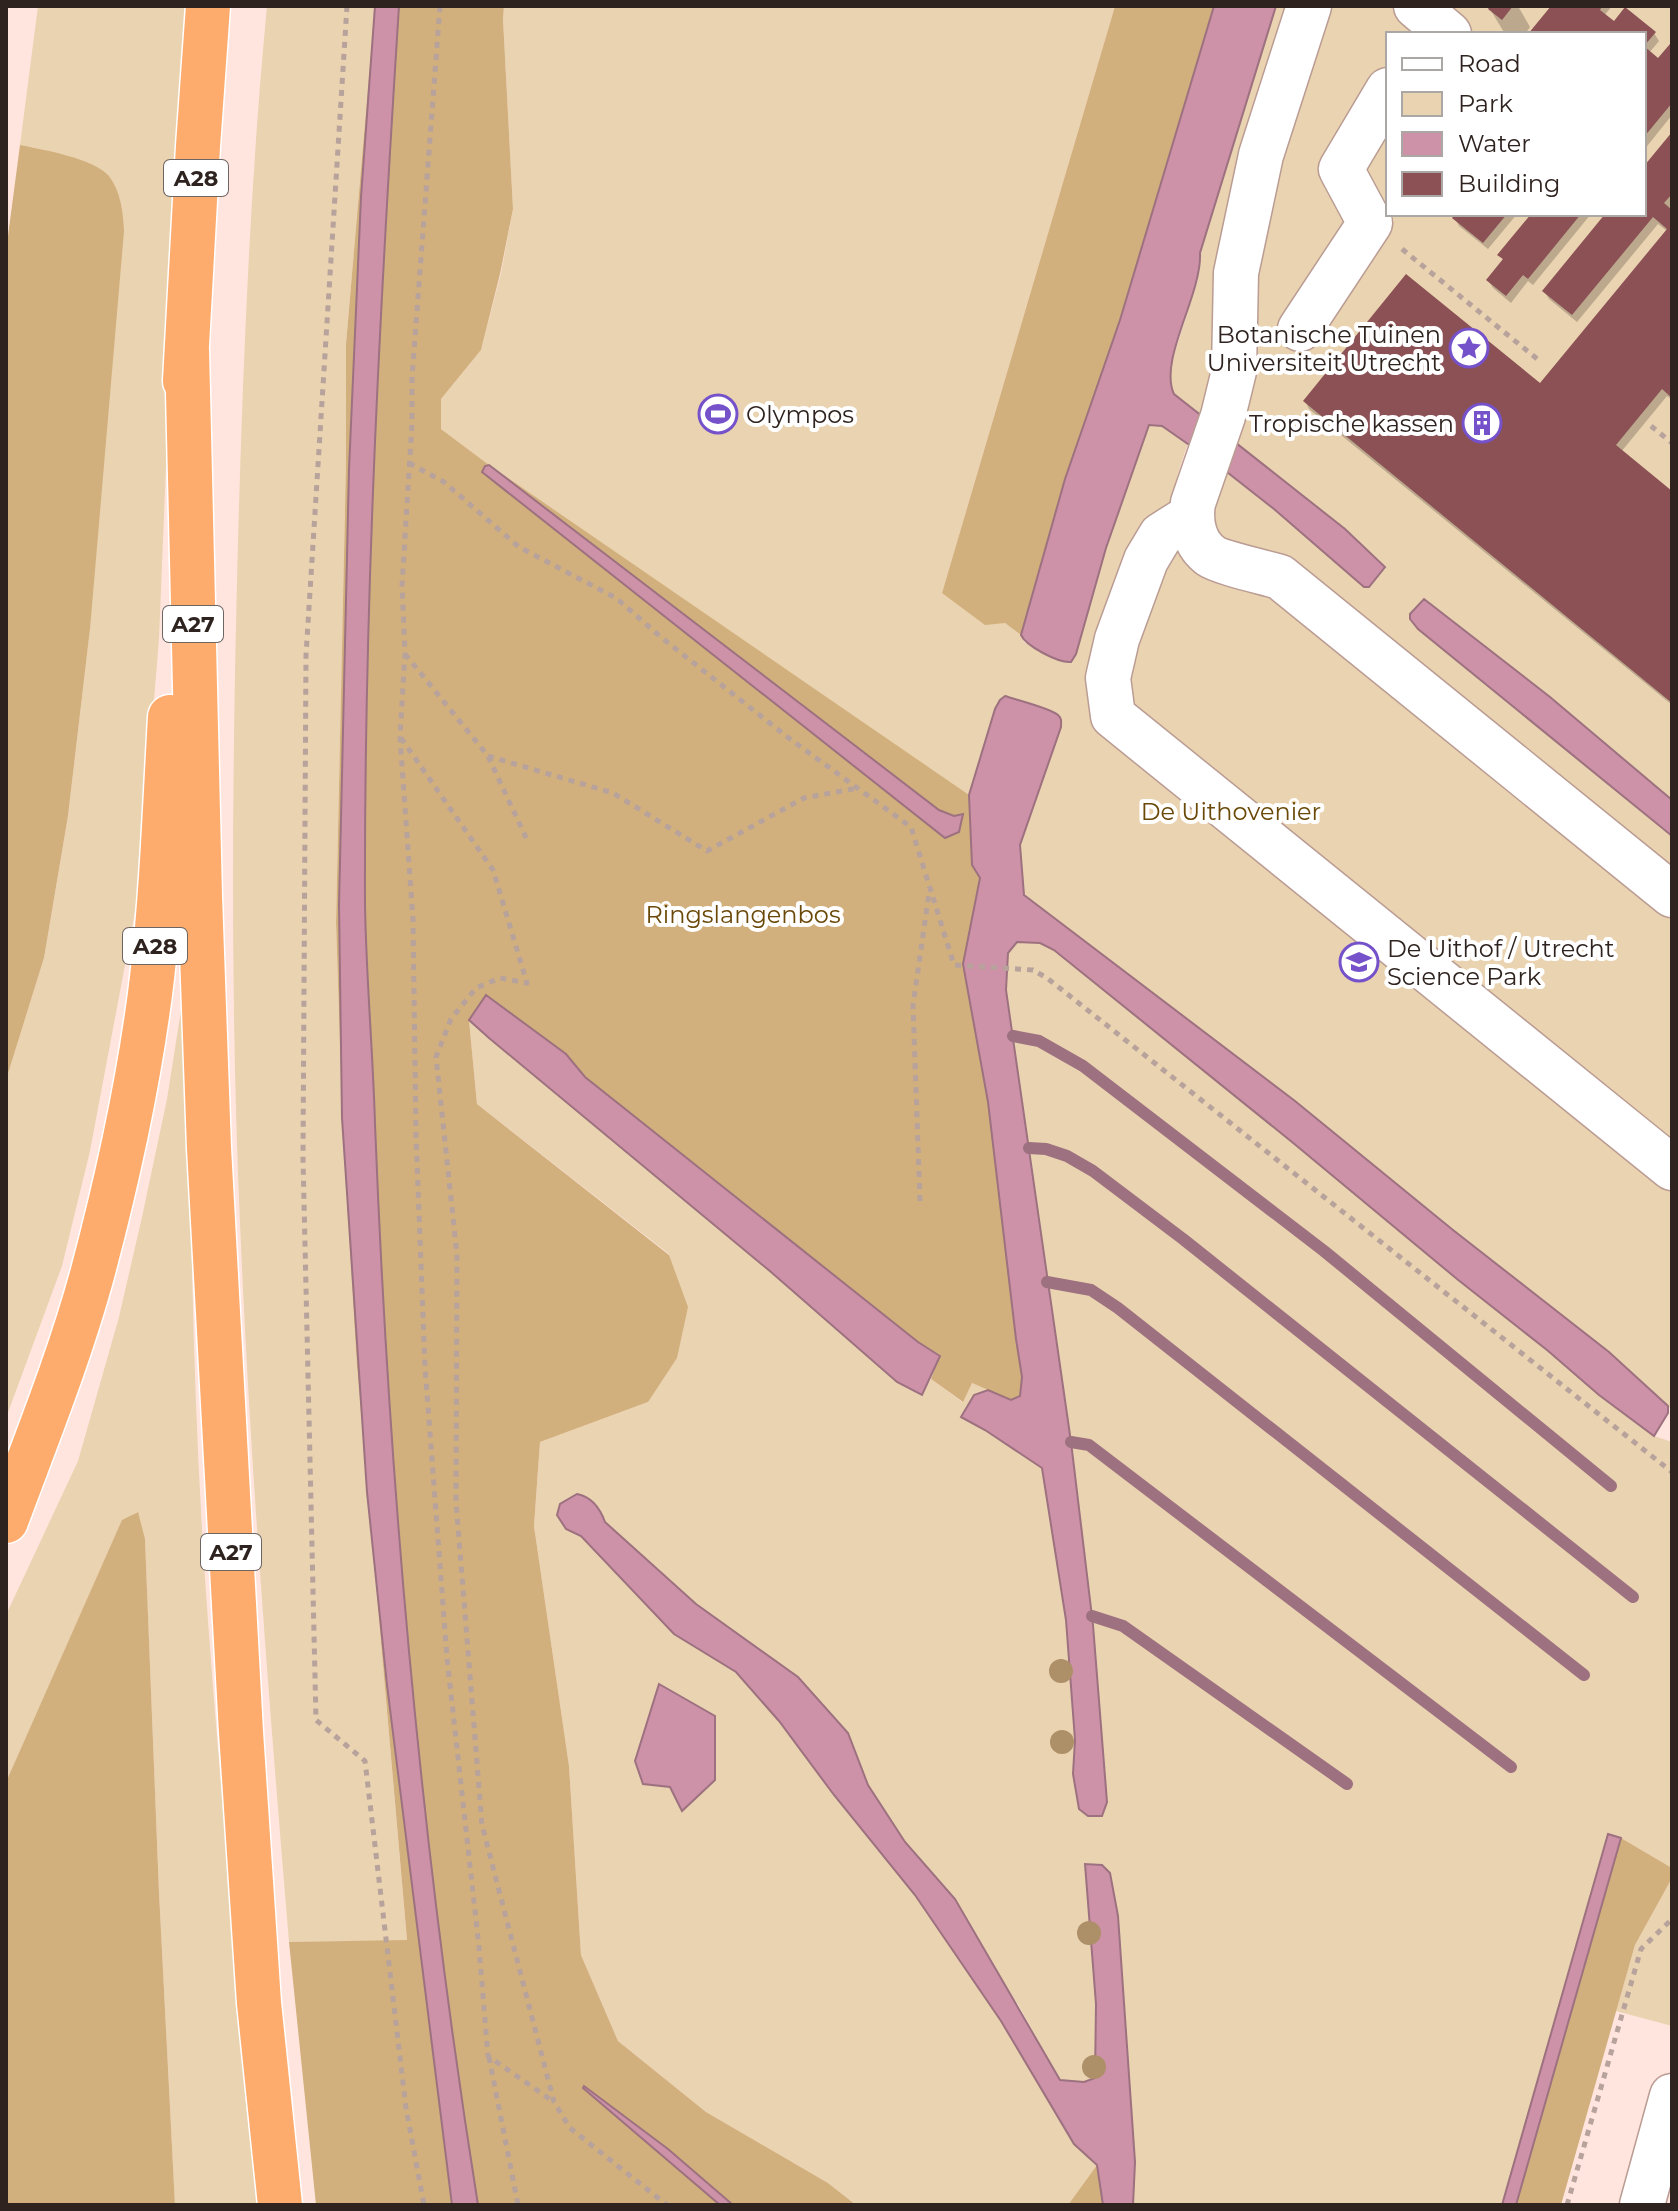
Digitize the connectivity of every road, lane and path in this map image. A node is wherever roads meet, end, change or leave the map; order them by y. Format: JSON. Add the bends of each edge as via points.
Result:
{"nodes":[{"id":1,"x":208,"y":6,"type":"edge"},
{"id":2,"x":347,"y":6,"type":"edge"},
{"id":3,"x":440,"y":6,"type":"edge"},
{"id":4,"x":1309,"y":6,"type":"edge"},
{"id":5,"x":1386,"y":93,"type":"edge"},
{"id":6,"x":1370,"y":223,"type":"junction"},
{"id":7,"x":1300,"y":329,"type":"dead end"},
{"id":8,"x":187,"y":350,"type":"junction"},
{"id":9,"x":1541,"y":362,"type":"dead end"},
{"id":10,"x":1651,"y":426,"type":"dead end"},
{"id":11,"x":1672,"y":443,"type":"edge"},
{"id":12,"x":408,"y":462,"type":"junction"},
{"id":13,"x":1191,"y":516,"type":"junction"},
{"id":14,"x":405,"y":653,"type":"junction"},
{"id":15,"x":400,"y":737,"type":"junction"},
{"id":16,"x":488,"y":756,"type":"junction"},
{"id":17,"x":859,"y":788,"type":"junction"},
{"id":18,"x":528,"y":842,"type":"dead end"},
{"id":19,"x":930,"y":888,"type":"junction"},
{"id":20,"x":1672,"y":895,"type":"edge"},
{"id":21,"x":1672,"y":1168,"type":"edge"},
{"id":22,"x":920,"y":1201,"type":"dead end"},
{"id":23,"x":1672,"y":1472,"type":"edge"},
{"id":24,"x":6,"y":1521,"type":"edge"},
{"id":25,"x":1672,"y":1919,"type":"edge"},
{"id":26,"x":488,"y":2056,"type":"junction"},
{"id":27,"x":1672,"y":2096,"type":"edge"},
{"id":28,"x":554,"y":2102,"type":"junction"},
{"id":29,"x":1654,"y":2190,"type":"edge"},
{"id":30,"x":280,"y":2205,"type":"edge"},
{"id":31,"x":424,"y":2205,"type":"edge"},
{"id":32,"x":518,"y":2205,"type":"edge"},
{"id":33,"x":667,"y":2205,"type":"edge"},
{"id":34,"x":1567,"y":2205,"type":"edge"}],
"edges":[{"from":1,"to":8,"type":"highway","number":"A28"},
{"from":2,"to":31,"type":"path","via":[[306,655],[303,1158],[316,1720],[365,1761],[406,2108]]},
{"from":3,"to":12,"type":"path"},
{"from":4,"to":13,"type":"lane","via":[[1261,155],[1236,273],[1234,371]]},
{"from":5,"to":6,"type":"lane","via":[[1341,169]]},
{"from":6,"to":7,"type":"lane"},
{"from":6,"to":9,"type":"path"},
{"from":8,"to":24,"type":"highway","number":"A28","via":[[161,876],[151,979],[121,1157],[91,1277]]},
{"from":8,"to":30,"type":"highway","number":"A27","via":[[209,1148],[259,2003]]},
{"from":10,"to":11,"type":"path"},
{"from":12,"to":14,"type":"path","via":[[402,586]]},
{"from":12,"to":17,"type":"path","via":[[444,482],[519,547],[616,598]]},
{"from":13,"to":20,"type":"lane","via":[[1195,536],[1211,557],[1280,577]]},
{"from":13,"to":21,"type":"lane","via":[[1161,535],[1146,560],[1108,678],[1113,716]]},
{"from":14,"to":15,"type":"path"},
{"from":14,"to":16,"type":"path"},
{"from":15,"to":26,"type":"path","via":[[413,920],[426,1382],[447,1658]]},
{"from":15,"to":28,"type":"path","via":[[493,870],[527,983],[500,978],[476,988],[451,1019],[436,1057],[457,1255],[456,1502],[482,1825]]},
{"from":16,"to":17,"type":"path","via":[[613,793],[707,851],[804,798]]},
{"from":16,"to":18,"type":"path"},
{"from":17,"to":19,"type":"path","via":[[911,827]]},
{"from":19,"to":22,"type":"path","via":[[913,1005]]},
{"from":19,"to":23,"type":"path","via":[[954,965],[1033,970],[1047,978]]},
{"from":25,"to":34,"type":"path","via":[[1641,1949]]},
{"from":26,"to":28,"type":"path"},
{"from":26,"to":32,"type":"path"},
{"from":27,"to":29,"type":"lane"},
{"from":28,"to":33,"type":"path","via":[[570,2128]]}]}
